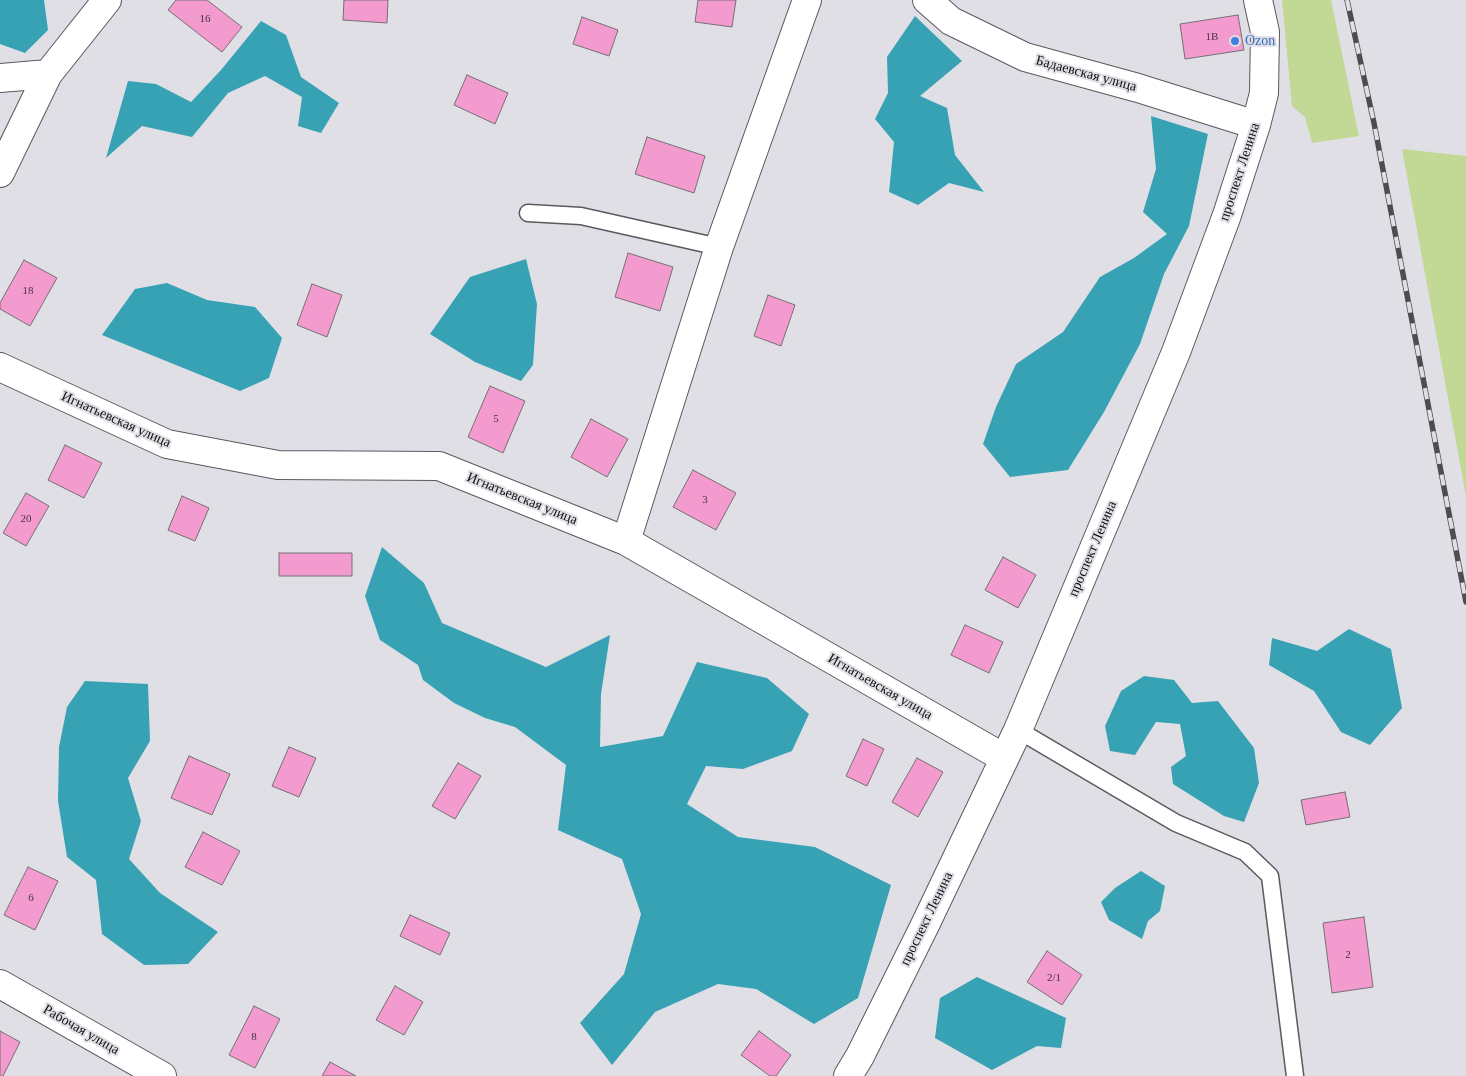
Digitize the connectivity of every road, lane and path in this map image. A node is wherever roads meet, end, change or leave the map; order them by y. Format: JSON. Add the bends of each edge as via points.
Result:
{"nodes":[{"id":1,"x":107,"y":0,"type":"edge"},
{"id":2,"x":807,"y":0,"type":"edge"},
{"id":3,"x":927,"y":0,"type":"edge"},
{"id":4,"x":1258,"y":0,"type":"edge"},
{"id":5,"x":48,"y":74,"type":"junction"},
{"id":6,"x":0,"y":78,"type":"edge"},
{"id":7,"x":1256,"y":125,"type":"junction"},
{"id":8,"x":0,"y":173,"type":"edge"},
{"id":9,"x":528,"y":213,"type":"dead end"},
{"id":10,"x":718,"y":248,"type":"junction"},
{"id":11,"x":0,"y":367,"type":"edge"},
{"id":12,"x":626,"y":541,"type":"junction"},
{"id":13,"x":1018,"y":730,"type":"junction"},
{"id":14,"x":1004,"y":758,"type":"junction"},
{"id":15,"x":0,"y":984,"type":"edge"},
{"id":16,"x":162,"y":1076,"type":"edge"},
{"id":17,"x":848,"y":1076,"type":"edge"},
{"id":18,"x":1295,"y":1076,"type":"edge"}],
"edges":[{"from":1,"to":5,"type":"street"},
{"from":2,"to":10,"type":"street"},
{"from":3,"to":7,"type":"street","name":"Бадаевская улица","via":[[951,21],[1024,57]]},
{"from":4,"to":7,"type":"street","name":"проспект Ленина","via":[[1265,32],[1264,93]]},
{"from":5,"to":6,"type":"street"},
{"from":5,"to":8,"type":"street"},
{"from":7,"to":13,"type":"street","name":"проспект Ленина","via":[[1227,215],[1176,352]]},
{"from":9,"to":10,"type":"lane","via":[[581,216]]},
{"from":10,"to":12,"type":"street"},
{"from":11,"to":12,"type":"street","name":"Игнатьевская улица","via":[[167,444],[278,465],[439,466]]},
{"from":12,"to":14,"type":"street","name":"Игнатьевская улица"},
{"from":13,"to":14,"type":"street","name":"проспект Ленина"},
{"from":13,"to":18,"type":"lane","via":[[1176,823],[1245,852],[1270,876]]},
{"from":14,"to":17,"type":"street","name":"проспект Ленина","via":[[925,925]]},
{"from":15,"to":16,"type":"street","name":"Рабочая улица"}]}
